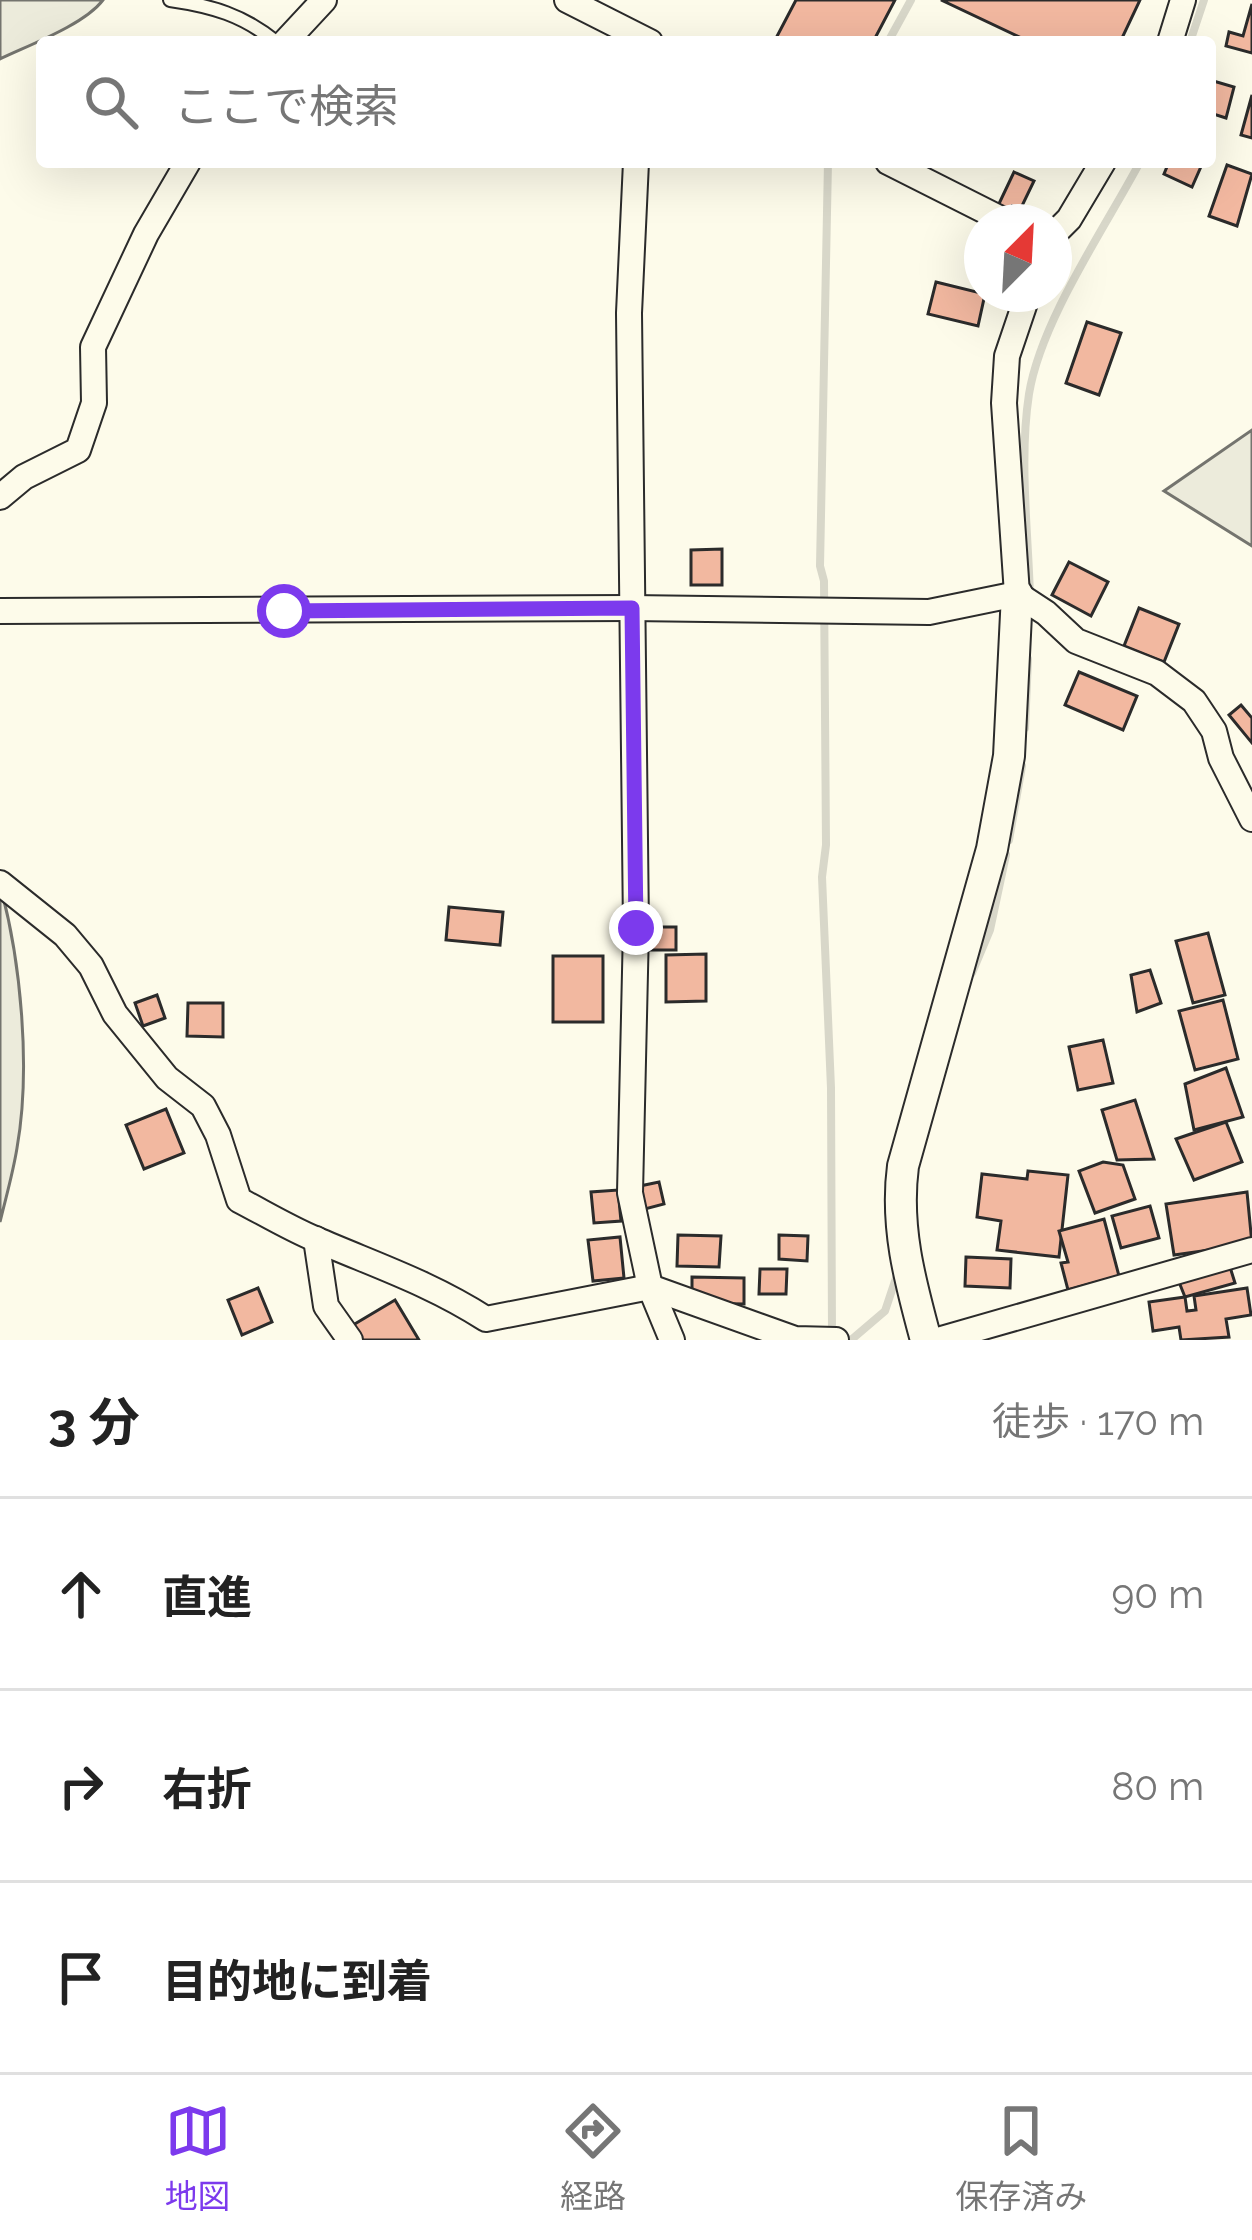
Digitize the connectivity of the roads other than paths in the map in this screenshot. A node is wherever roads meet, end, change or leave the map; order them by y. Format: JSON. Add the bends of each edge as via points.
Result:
{"nodes":[{"id":1,"x":170,"y":0,"type":"edge"},
{"id":2,"x":324,"y":0,"type":"edge"},
{"id":3,"x":567,"y":0,"type":"edge"},
{"id":4,"x":1183,"y":0,"type":"edge"},
{"id":5,"x":269,"y":36,"type":"edge"},
{"id":6,"x":291,"y":36,"type":"edge"},
{"id":7,"x":635,"y":36,"type":"edge"},
{"id":8,"x":1172,"y":36,"type":"edge"},
{"id":9,"x":184,"y":168,"type":"edge"},
{"id":10,"x":636,"y":168,"type":"edge"},
{"id":11,"x":900,"y":168,"type":"edge"},
{"id":12,"x":1099,"y":168,"type":"edge"},
{"id":13,"x":971,"y":204,"type":"edge"},
{"id":14,"x":1072,"y":214,"type":"edge"},
{"id":15,"x":1022,"y":312,"type":"edge"},
{"id":16,"x":0,"y":497,"type":"edge"},
{"id":17,"x":1016,"y":595,"type":"junction"},
{"id":18,"x":632,"y":608,"type":"junction"},
{"id":19,"x":0,"y":611,"type":"edge"},
{"id":20,"x":1252,"y":819,"type":"edge"},
{"id":21,"x":0,"y":883,"type":"edge"},
{"id":22,"x":316,"y":1239,"type":"junction"},
{"id":23,"x":1252,"y":1250,"type":"edge"},
{"id":24,"x":650,"y":1287,"type":"junction"},
{"id":25,"x":350,"y":1340,"type":"edge"},
{"id":26,"x":672,"y":1340,"type":"edge"},
{"id":27,"x":836,"y":1340,"type":"edge"},
{"id":28,"x":926,"y":1340,"type":"edge"},
{"id":29,"x":938,"y":1340,"type":"edge"}],
"edges":[{"from":1,"to":5,"type":"lane","via":[[213,6]]},
{"from":2,"to":6,"type":"street"},
{"from":3,"to":7,"type":"street"},
{"from":4,"to":8,"type":"street"},
{"from":9,"to":16,"type":"street","via":[[93,347],[94,403],[78,450]]},
{"from":10,"to":18,"type":"street"},
{"from":11,"to":13,"type":"street"},
{"from":12,"to":14,"type":"street"},
{"from":15,"to":17,"type":"street","via":[[1006,356],[1004,403]]},
{"from":17,"to":18,"type":"street","via":[[929,612]]},
{"from":17,"to":20,"type":"street","via":[[1076,641],[1157,673],[1194,701]]},
{"from":17,"to":28,"type":"street","via":[[1009,756],[992,849],[898,1206]]},
{"from":18,"to":19,"type":"street"},
{"from":18,"to":24,"type":"street","via":[[630,1193]]},
{"from":21,"to":22,"type":"street","via":[[65,935],[92,966],[115,1014],[167,1078],[203,1106],[239,1200]]},
{"from":22,"to":24,"type":"street","via":[[486,1319]]},
{"from":22,"to":25,"type":"street","via":[[326,1306]]},
{"from":23,"to":29,"type":"street"},
{"from":24,"to":26,"type":"street"},
{"from":24,"to":27,"type":"street","via":[[795,1339]]}]}
